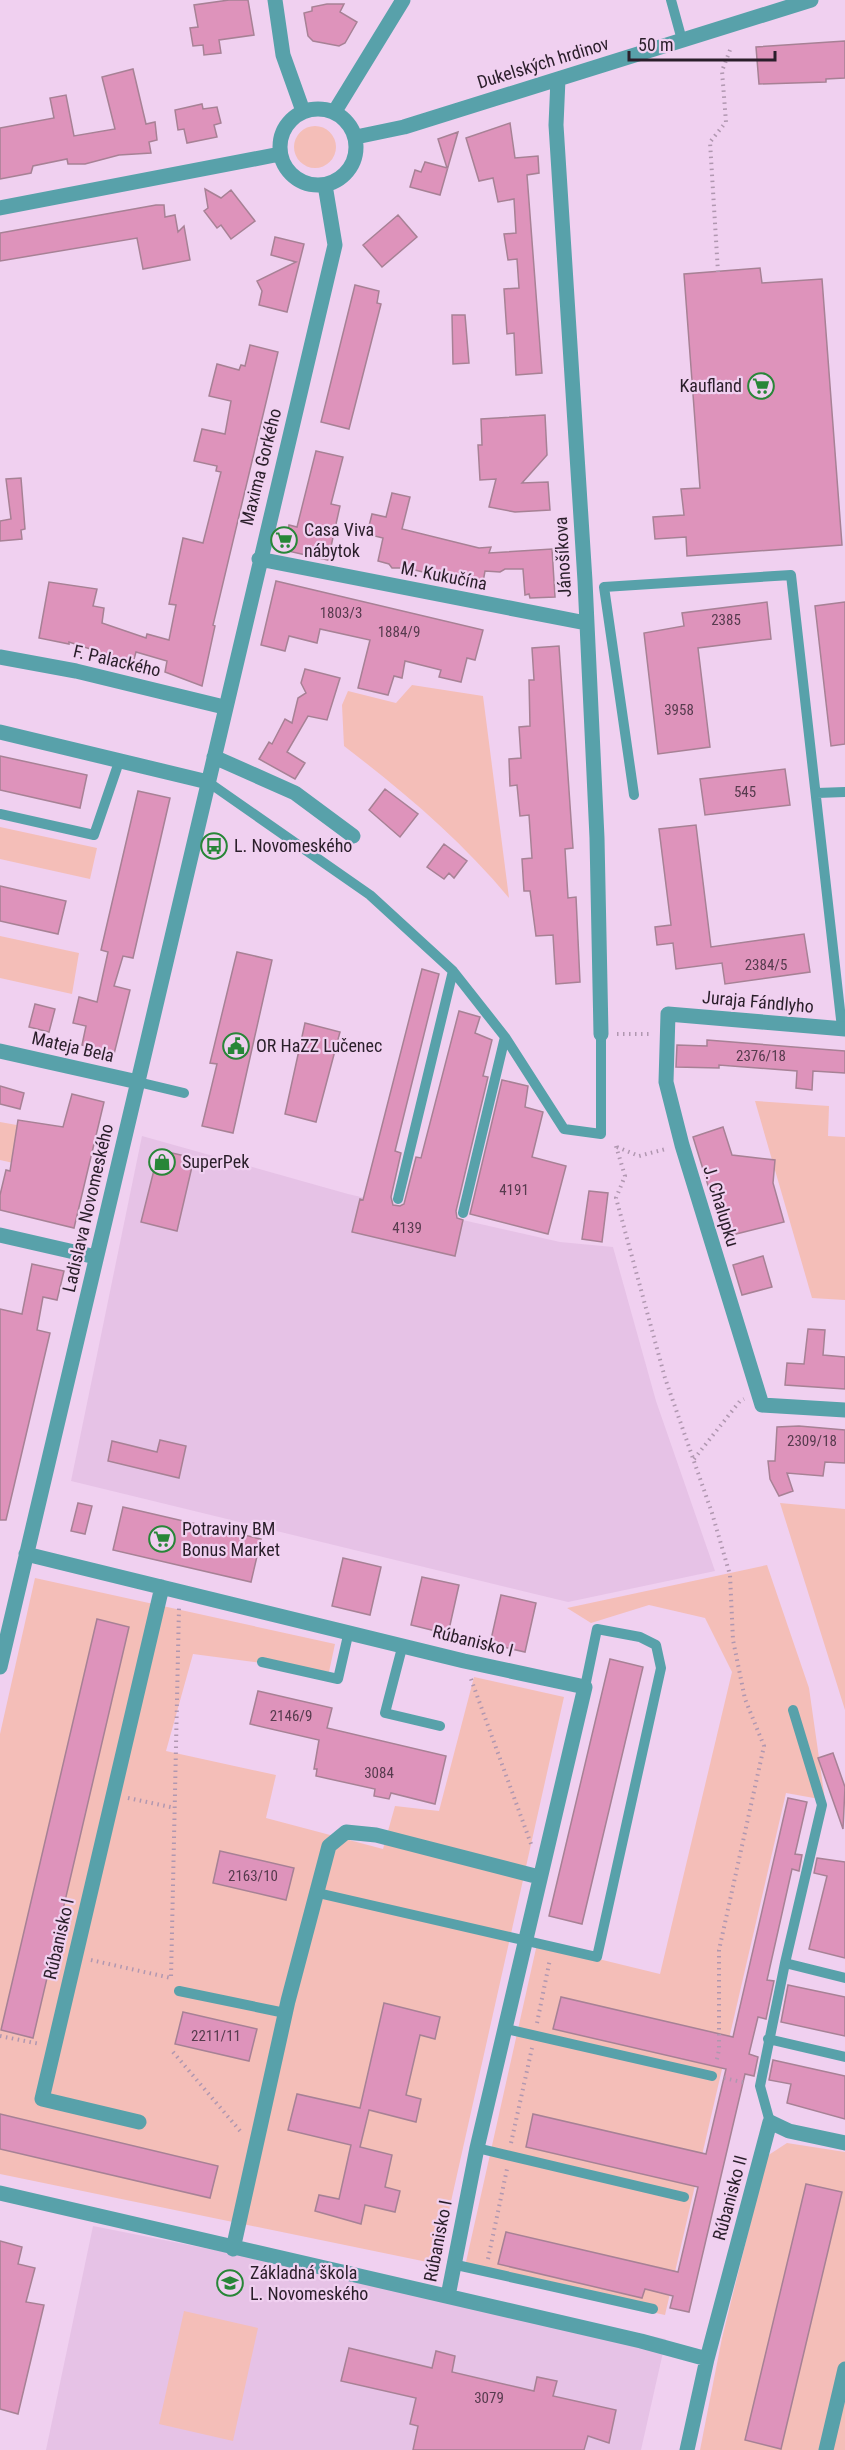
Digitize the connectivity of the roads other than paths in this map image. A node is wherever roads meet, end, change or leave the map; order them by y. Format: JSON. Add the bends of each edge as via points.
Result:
{"nodes":[{"id":1,"x":274,"y":0,"type":"edge"},
{"id":2,"x":403,"y":0,"type":"edge"},
{"id":3,"x":670,"y":0,"type":"edge"},
{"id":4,"x":811,"y":0,"type":"edge"},
{"id":5,"x":682,"y":40,"type":"junction"},
{"id":6,"x":558,"y":79,"type":"junction"},
{"id":7,"x":303,"y":111,"type":"junction"},
{"id":8,"x":335,"y":111,"type":"junction"},
{"id":9,"x":356,"y":137,"type":"junction"},
{"id":10,"x":280,"y":154,"type":"junction"},
{"id":11,"x":326,"y":185,"type":"junction"},
{"id":12,"x":0,"y":208,"type":"edge"},
{"id":13,"x":259,"y":559,"type":"junction"},
{"id":14,"x":586,"y":623,"type":"junction"},
{"id":15,"x":0,"y":657,"type":"edge"},
{"id":16,"x":224,"y":707,"type":"junction"},
{"id":17,"x":0,"y":732,"type":"edge"},
{"id":18,"x":214,"y":757,"type":"junction"},
{"id":19,"x":119,"y":762,"type":"junction"},
{"id":20,"x":208,"y":782,"type":"junction"},
{"id":21,"x":845,"y":792,"type":"edge"},
{"id":22,"x":818,"y":793,"type":"junction"},
{"id":23,"x":634,"y":795,"type":"dead end"},
{"id":24,"x":0,"y":814,"type":"edge"},
{"id":25,"x":353,"y":836,"type":"dead end"},
{"id":26,"x":453,"y":971,"type":"junction"},
{"id":27,"x":668,"y":1014,"type":"joint"},
{"id":28,"x":843,"y":1028,"type":"edge"},
{"id":29,"x":601,"y":1034,"type":"joint"},
{"id":30,"x":506,"y":1037,"type":"junction"},
{"id":31,"x":0,"y":1051,"type":"edge"},
{"id":32,"x":138,"y":1082,"type":"junction"},
{"id":33,"x":184,"y":1094,"type":"dead end"},
{"id":34,"x":398,"y":1199,"type":"dead end"},
{"id":35,"x":463,"y":1213,"type":"dead end"},
{"id":36,"x":0,"y":1235,"type":"edge"},
{"id":37,"x":96,"y":1257,"type":"junction"},
{"id":38,"x":845,"y":1410,"type":"edge"},
{"id":39,"x":26,"y":1554,"type":"junction"},
{"id":40,"x":162,"y":1587,"type":"junction"},
{"id":41,"x":349,"y":1631,"type":"junction"},
{"id":42,"x":403,"y":1644,"type":"junction"},
{"id":43,"x":262,"y":1662,"type":"dead end"},
{"id":44,"x":0,"y":1667,"type":"edge"},
{"id":45,"x":585,"y":1687,"type":"junction"},
{"id":46,"x":792,"y":1710,"type":"dead end"},
{"id":47,"x":440,"y":1726,"type":"dead end"},
{"id":48,"x":540,"y":1874,"type":"junction"},
{"id":49,"x":318,"y":1893,"type":"junction"},
{"id":50,"x":524,"y":1941,"type":"junction"},
{"id":51,"x":785,"y":1963,"type":"junction"},
{"id":52,"x":845,"y":1978,"type":"edge"},
{"id":53,"x":179,"y":1991,"type":"dead end"},
{"id":54,"x":287,"y":2007,"type":"junction"},
{"id":55,"x":506,"y":2029,"type":"junction"},
{"id":56,"x":768,"y":2039,"type":"junction"},
{"id":57,"x":845,"y":2057,"type":"edge"},
{"id":58,"x":712,"y":2076,"type":"road end"},
{"id":59,"x":139,"y":2122,"type":"dead end"},
{"id":60,"x":770,"y":2122,"type":"junction"},
{"id":61,"x":845,"y":2143,"type":"edge"},
{"id":62,"x":477,"y":2148,"type":"junction"},
{"id":63,"x":0,"y":2193,"type":"edge"},
{"id":64,"x":684,"y":2197,"type":"dead end"},
{"id":65,"x":233,"y":2249,"type":"junction"},
{"id":66,"x":452,"y":2264,"type":"junction"},
{"id":67,"x":447,"y":2296,"type":"junction"},
{"id":68,"x":653,"y":2309,"type":"dead end"},
{"id":69,"x":707,"y":2359,"type":"junction"},
{"id":70,"x":845,"y":2369,"type":"edge"},
{"id":71,"x":687,"y":2450,"type":"edge"},
{"id":72,"x":826,"y":2450,"type":"edge"}],
"edges":[{"from":1,"to":7,"type":"street","via":[[283,55]]},
{"from":2,"to":8,"type":"street"},
{"from":3,"to":5,"type":"lane"},
{"from":4,"to":5,"type":"street","name":"Dukelských hrdinov"},
{"from":5,"to":6,"type":"street","name":"Dukelských hrdinov"},
{"from":6,"to":9,"type":"street","name":"Dukelských hrdinov","via":[[405,127]]},
{"from":6,"to":14,"type":"street","name":"Jánošíkova","via":[[557,137]]},
{"from":7,"to":8,"type":"street"},
{"from":7,"to":10,"type":"street","via":[[284,128]]},
{"from":8,"to":9,"type":"street","via":[[348,122]]},
{"from":9,"to":11,"type":"street","via":[[351,167],[340,179]]},
{"from":10,"to":11,"type":"street","via":[[285,167],[296,178]]},
{"from":10,"to":12,"type":"street"},
{"from":11,"to":13,"type":"street","name":"Maxima Gorkého","via":[[335,245]]},
{"from":13,"to":14,"type":"street","name":"M. Kukučína"},
{"from":13,"to":16,"type":"street","name":"Maxima Gorkého"},
{"from":14,"to":29,"type":"street","name":"Jánošíkova","via":[[597,838]]},
{"from":15,"to":16,"type":"street","name":"F. Palackého"},
{"from":16,"to":18,"type":"street","name":"Maxima Gorkého"},
{"from":17,"to":19,"type":"street"},
{"from":18,"to":20,"type":"street","name":"Ladislava Novomeského"},
{"from":18,"to":25,"type":"street","via":[[295,793]]},
{"from":19,"to":20,"type":"street"},
{"from":19,"to":24,"type":"lane","via":[[94,835]]},
{"from":20,"to":26,"type":"lane","via":[[370,895]]},
{"from":20,"to":32,"type":"street","name":"Ladislava Novomeského"},
{"from":21,"to":22,"type":"lane"},
{"from":22,"to":23,"type":"lane","via":[[791,575],[604,587]]},
{"from":22,"to":28,"type":"lane"},
{"from":26,"to":30,"type":"lane"},
{"from":26,"to":34,"type":"lane"},
{"from":27,"to":28,"type":"street","name":"Juraja Fándlyho"},
{"from":27,"to":38,"type":"street","name":"J. Chalupku","via":[[666,1082],[760,1399]]},
{"from":29,"to":30,"type":"lane","via":[[601,1134],[564,1129]]},
{"from":30,"to":35,"type":"lane"},
{"from":31,"to":32,"type":"street","name":"Mateja Bela"},
{"from":32,"to":33,"type":"lane"},
{"from":32,"to":37,"type":"street","name":"Ladislava Novomeského"},
{"from":36,"to":37,"type":"street"},
{"from":37,"to":39,"type":"street","name":"Ladislava Novomeského"},
{"from":39,"to":40,"type":"street","name":"Rúbanisko I"},
{"from":39,"to":44,"type":"street","name":"Ladislava Novomeského"},
{"from":40,"to":41,"type":"street","name":"Rúbanisko I"},
{"from":40,"to":59,"type":"street","name":"Rúbanisko I","via":[[42,2099]]},
{"from":41,"to":42,"type":"street","name":"Rúbanisko I"},
{"from":41,"to":43,"type":"lane","via":[[338,1679]]},
{"from":42,"to":45,"type":"street","name":"Rúbanisko I"},
{"from":42,"to":47,"type":"lane","via":[[385,1713]]},
{"from":45,"to":48,"type":"street","name":"Rúbanisko I"},
{"from":45,"to":50,"type":"lane","via":[[597,1629],[639,1637],[656,1645],[661,1668],[597,1957]]},
{"from":46,"to":51,"type":"lane","via":[[822,1805]]},
{"from":48,"to":49,"type":"street","via":[[376,1835],[346,1832],[329,1846]]},
{"from":48,"to":50,"type":"street","name":"Rúbanisko I"},
{"from":49,"to":50,"type":"lane"},
{"from":49,"to":54,"type":"street"},
{"from":50,"to":55,"type":"street","name":"Rúbanisko I"},
{"from":51,"to":52,"type":"lane"},
{"from":51,"to":56,"type":"lane"},
{"from":53,"to":54,"type":"lane"},
{"from":54,"to":65,"type":"street"},
{"from":55,"to":58,"type":"lane"},
{"from":55,"to":62,"type":"street","name":"Rúbanisko I"},
{"from":56,"to":57,"type":"lane"},
{"from":56,"to":60,"type":"lane","via":[[759,2086]]},
{"from":60,"to":61,"type":"street","via":[[789,2131]]},
{"from":60,"to":69,"type":"street","name":"Rúbanisko II"},
{"from":62,"to":64,"type":"lane"},
{"from":62,"to":66,"type":"street","name":"Rúbanisko I"},
{"from":63,"to":65,"type":"street","name":"Rúbanisko I"},
{"from":65,"to":67,"type":"street","name":"Rúbanisko I"},
{"from":66,"to":67,"type":"street","name":"Rúbanisko I"},
{"from":66,"to":68,"type":"lane"},
{"from":67,"to":69,"type":"street","name":"Rúbanisko I"},
{"from":69,"to":71,"type":"street"},
{"from":70,"to":72,"type":"street"}]}
